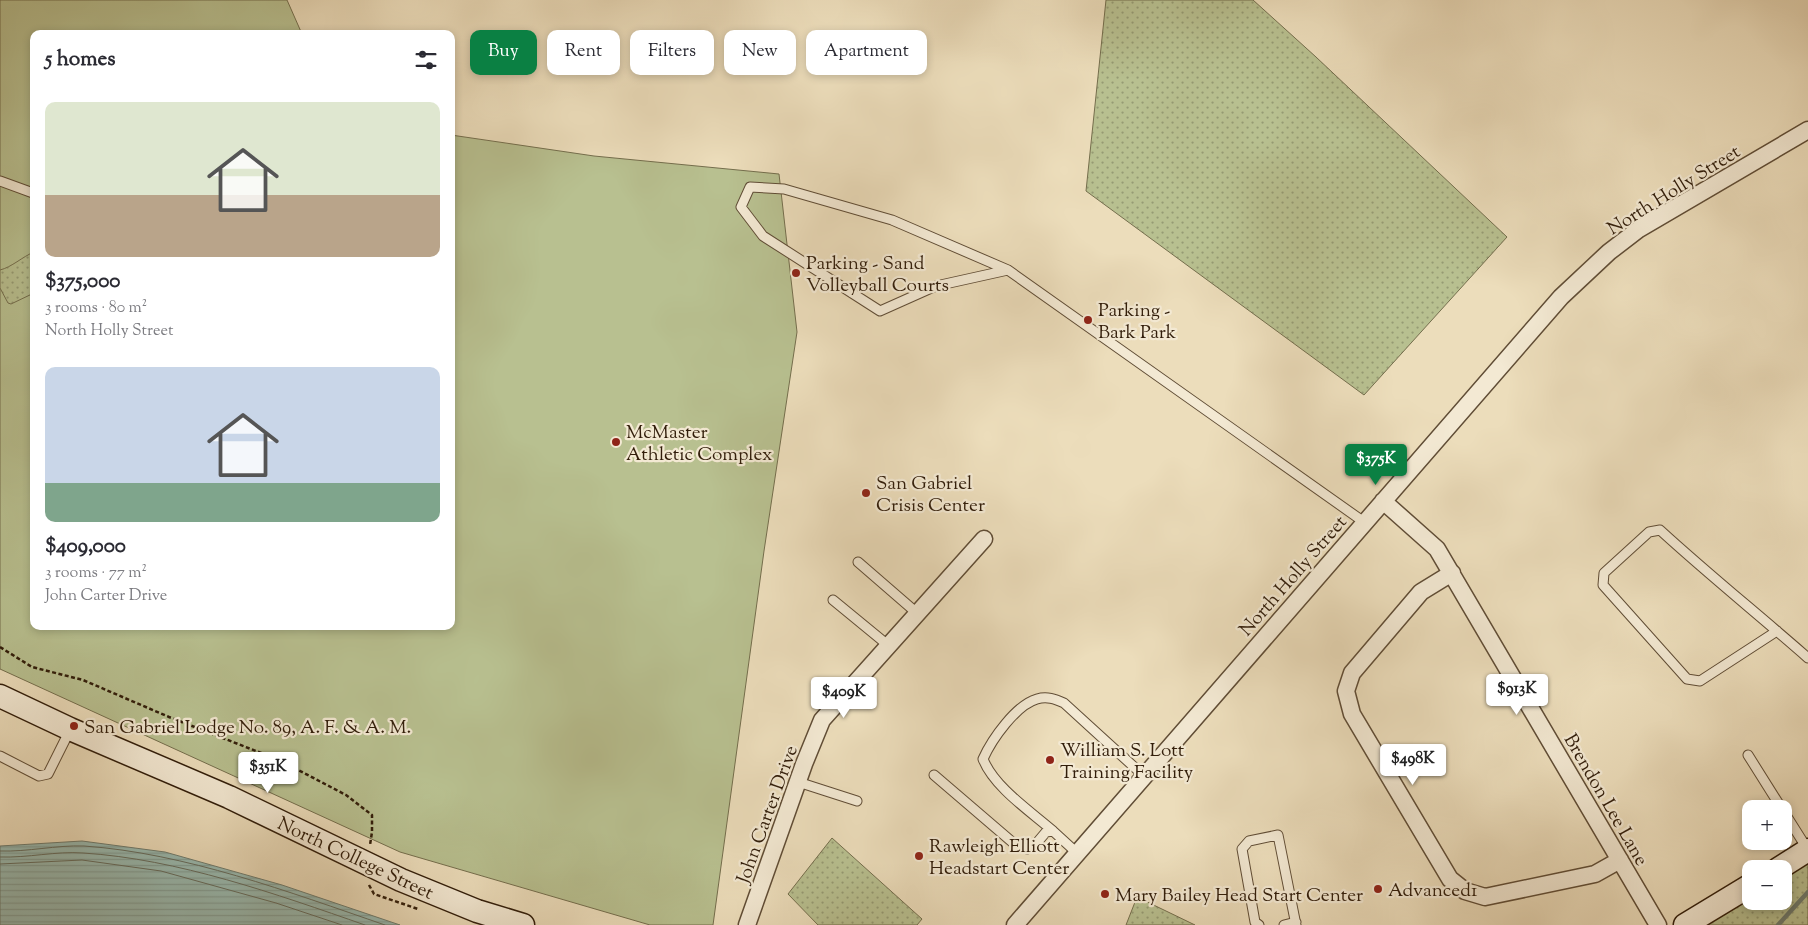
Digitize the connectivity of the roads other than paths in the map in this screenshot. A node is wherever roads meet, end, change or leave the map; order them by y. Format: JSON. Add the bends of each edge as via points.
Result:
{"nodes":[{"id":1,"x":1808,"y":130,"type":"edge"},
{"id":2,"x":0,"y":181,"type":"edge"},
{"id":3,"x":30,"y":192,"type":"edge"},
{"id":4,"x":1008,"y":270,"type":"junction"},
{"id":5,"x":1383,"y":501,"type":"junction"},
{"id":6,"x":1364,"y":522,"type":"junction"},
{"id":7,"x":984,"y":539,"type":"dead end"},
{"id":8,"x":858,"y":562,"type":"dead end"},
{"id":9,"x":1452,"y":573,"type":"junction"},
{"id":10,"x":833,"y":600,"type":"dead end"},
{"id":11,"x":918,"y":614,"type":"junction"},
{"id":12,"x":1777,"y":631,"type":"junction"},
{"id":13,"x":889,"y":646,"type":"junction"},
{"id":14,"x":1808,"y":658,"type":"edge"},
{"id":15,"x":1,"y":699,"type":"edge"},
{"id":16,"x":70,"y":730,"type":"junction"},
{"id":17,"x":1748,"y":755,"type":"dead end"},
{"id":18,"x":0,"y":756,"type":"edge"},
{"id":19,"x":934,"y":775,"type":"dead end"},
{"id":20,"x":1144,"y":776,"type":"junction"},
{"id":21,"x":798,"y":782,"type":"junction"},
{"id":22,"x":1776,"y":800,"type":"edge"},
{"id":23,"x":858,"y":801,"type":"dead end"},
{"id":24,"x":1792,"y":825,"type":"edge"},
{"id":25,"x":1053,"y":831,"type":"junction"},
{"id":26,"x":1808,"y":850,"type":"edge"},
{"id":27,"x":1077,"y":853,"type":"junction"},
{"id":28,"x":1620,"y":860,"type":"junction"},
{"id":29,"x":1792,"y":860,"type":"edge"},
{"id":30,"x":1742,"y":890,"type":"edge"},
{"id":31,"x":1296,"y":923,"type":"edge"},
{"id":32,"x":523,"y":925,"type":"edge"},
{"id":33,"x":747,"y":925,"type":"edge"},
{"id":34,"x":1015,"y":925,"type":"edge"},
{"id":35,"x":1259,"y":925,"type":"edge"},
{"id":36,"x":1284,"y":925,"type":"edge"},
{"id":37,"x":1658,"y":925,"type":"edge"},
{"id":38,"x":1685,"y":925,"type":"edge"}],
"edges":[{"from":1,"to":5,"type":"street","name":"North Holly Street","via":[[1639,229],[1609,252],[1561,298]]},
{"from":2,"to":3,"type":"lane"},
{"from":4,"to":4,"type":"lane","via":[[892,220],[784,189],[750,187],[741,207],[764,236],[880,311],[936,286]]},
{"from":4,"to":6,"type":"lane"},
{"from":5,"to":6,"type":"street","name":"North Holly Street"},
{"from":5,"to":9,"type":"street","name":"Brendon Lee Lane","via":[[1437,550]]},
{"from":6,"to":20,"type":"street","name":"North Holly Street"},
{"from":7,"to":11,"type":"street","name":"John Carter Drive"},
{"from":8,"to":11,"type":"lane"},
{"from":9,"to":28,"type":"street","name":"Brendon Lee Lane"},
{"from":9,"to":28,"type":"street","via":[[1421,592],[1352,673],[1346,691],[1352,714],[1450,879],[1465,891],[1485,897],[1595,874]]},
{"from":10,"to":13,"type":"lane"},
{"from":11,"to":13,"type":"street","name":"John Carter Drive"},
{"from":12,"to":12,"type":"lane","via":[[1660,530],[1649,532],[1604,573],[1603,584],[1687,679],[1700,681]]},
{"from":12,"to":14,"type":"lane"},
{"from":13,"to":21,"type":"street","name":"John Carter Drive","via":[[822,720]]},
{"from":15,"to":16,"type":"street","name":"North College Street"},
{"from":16,"to":18,"type":"lane","via":[[48,774],[39,776]]},
{"from":16,"to":32,"type":"street","name":"North College Street","via":[[229,796],[444,899]]},
{"from":17,"to":22,"type":"lane"},
{"from":19,"to":25,"type":"lane","via":[[1018,847],[1027,850],[1046,832]]},
{"from":20,"to":25,"type":"lane","via":[[1064,703],[1051,698],[1037,699],[1023,706],[1003,727],[984,759],[988,772],[998,783]]},
{"from":20,"to":27,"type":"street","name":"North Holly Street"},
{"from":21,"to":23,"type":"lane"},
{"from":21,"to":33,"type":"street","name":"John Carter Drive"},
{"from":24,"to":26,"type":"lane"},
{"from":25,"to":27,"type":"lane"},
{"from":26,"to":29,"type":"street"},
{"from":27,"to":34,"type":"street","name":"North Holly Street"},
{"from":28,"to":37,"type":"street","name":"Brendon Lee Lane"},
{"from":30,"to":38,"type":"street"},
{"from":31,"to":35,"type":"lane","via":[[1278,835],[1249,841],[1242,850],[1255,922]]},
{"from":31,"to":36,"type":"lane"}]}
